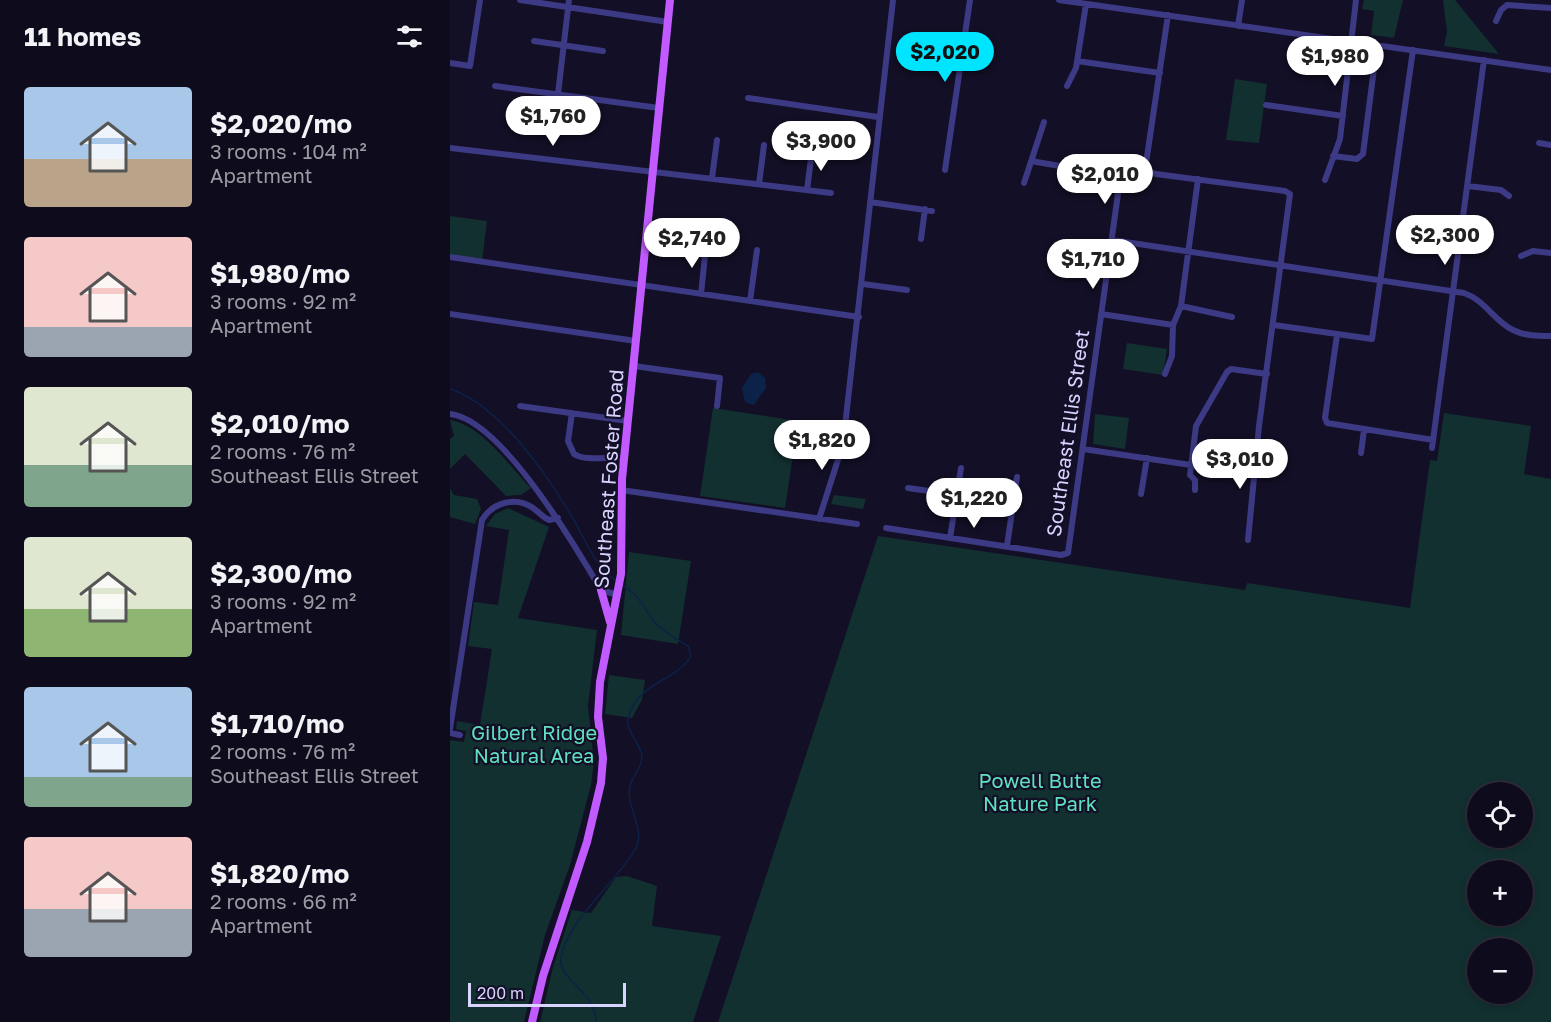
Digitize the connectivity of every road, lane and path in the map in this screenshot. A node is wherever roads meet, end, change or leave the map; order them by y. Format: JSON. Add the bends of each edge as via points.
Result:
{"nodes":[{"id":1,"x":480,"y":0,"type":"edge"},
{"id":2,"x":520,"y":0,"type":"edge"},
{"id":3,"x":670,"y":0,"type":"edge"},
{"id":4,"x":893,"y":0,"type":"edge"},
{"id":5,"x":970,"y":0,"type":"edge"},
{"id":6,"x":1059,"y":0,"type":"edge"},
{"id":7,"x":1242,"y":0,"type":"edge"},
{"id":8,"x":1356,"y":0,"type":"edge"},
{"id":9,"x":568,"y":4,"type":"edge"},
{"id":10,"x":1086,"y":4,"type":"junction"},
{"id":11,"x":1551,"y":8,"type":"edge"},
{"id":12,"x":1168,"y":15,"type":"junction"},
{"id":13,"x":1496,"y":21,"type":"dead end"},
{"id":14,"x":668,"y":22,"type":"junction"},
{"id":15,"x":1238,"y":26,"type":"junction"},
{"id":16,"x":534,"y":41,"type":"dead end"},
{"id":17,"x":1350,"y":41,"type":"junction"},
{"id":18,"x":565,"y":45,"type":"junction"},
{"id":19,"x":1377,"y":45,"type":"junction"},
{"id":20,"x":1413,"y":50,"type":"junction"},
{"id":21,"x":603,"y":51,"type":"dead end"},
{"id":22,"x":1484,"y":60,"type":"junction"},
{"id":23,"x":1077,"y":61,"type":"junction"},
{"id":24,"x":450,"y":63,"type":"edge"},
{"id":25,"x":1551,"y":70,"type":"edge"},
{"id":26,"x":1160,"y":73,"type":"junction"},
{"id":27,"x":495,"y":86,"type":"dead end"},
{"id":28,"x":1067,"y":86,"type":"dead end"},
{"id":29,"x":558,"y":94,"type":"junction"},
{"id":30,"x":748,"y":98,"type":"dead end"},
{"id":31,"x":1266,"y":105,"type":"dead end"},
{"id":32,"x":659,"y":108,"type":"junction"},
{"id":33,"x":1343,"y":116,"type":"junction"},
{"id":34,"x":878,"y":117,"type":"junction"},
{"id":35,"x":1044,"y":122,"type":"dead end"},
{"id":36,"x":717,"y":140,"type":"dead end"},
{"id":37,"x":1539,"y":143,"type":"dead end"},
{"id":38,"x":764,"y":145,"type":"dead end"},
{"id":39,"x":1551,"y":145,"type":"edge"},
{"id":40,"x":450,"y":148,"type":"edge"},
{"id":41,"x":812,"y":151,"type":"dead end"},
{"id":42,"x":1333,"y":156,"type":"junction"},
{"id":43,"x":1031,"y":161,"type":"junction"},
{"id":44,"x":945,"y":170,"type":"dead end"},
{"id":45,"x":1145,"y":170,"type":"junction"},
{"id":46,"x":653,"y":171,"type":"junction"},
{"id":47,"x":1121,"y":172,"type":"junction"},
{"id":48,"x":712,"y":178,"type":"junction"},
{"id":49,"x":1198,"y":179,"type":"junction"},
{"id":50,"x":1325,"y":180,"type":"dead end"},
{"id":51,"x":1024,"y":183,"type":"dead end"},
{"id":52,"x":759,"y":184,"type":"junction"},
{"id":53,"x":1468,"y":186,"type":"junction"},
{"id":54,"x":807,"y":190,"type":"junction"},
{"id":55,"x":831,"y":193,"type":"dead end"},
{"id":56,"x":1509,"y":196,"type":"dead end"},
{"id":57,"x":870,"y":202,"type":"junction"},
{"id":58,"x":921,"y":239,"type":"dead end"},
{"id":59,"x":1112,"y":240,"type":"junction"},
{"id":60,"x":706,"y":246,"type":"dead end"},
{"id":61,"x":757,"y":250,"type":"dead end"},
{"id":62,"x":1187,"y":251,"type":"junction"},
{"id":63,"x":1551,"y":253,"type":"edge"},
{"id":64,"x":1521,"y":256,"type":"dead end"},
{"id":65,"x":450,"y":257,"type":"edge"},
{"id":66,"x":1283,"y":264,"type":"junction"},
{"id":67,"x":1381,"y":280,"type":"junction"},
{"id":68,"x":863,"y":284,"type":"junction"},
{"id":69,"x":642,"y":286,"type":"junction"},
{"id":70,"x":907,"y":290,"type":"dead end"},
{"id":71,"x":1453,"y":291,"type":"junction"},
{"id":72,"x":701,"y":294,"type":"junction"},
{"id":73,"x":750,"y":301,"type":"junction"},
{"id":74,"x":1181,"y":306,"type":"junction"},
{"id":75,"x":450,"y":314,"type":"edge"},
{"id":76,"x":1101,"y":314,"type":"junction"},
{"id":77,"x":859,"y":317,"type":"junction"},
{"id":78,"x":1232,"y":317,"type":"dead end"},
{"id":79,"x":1173,"y":325,"type":"junction"},
{"id":80,"x":1274,"y":325,"type":"junction"},
{"id":81,"x":1337,"y":335,"type":"junction"},
{"id":82,"x":1551,"y":335,"type":"edge"},
{"id":83,"x":636,"y":341,"type":"junction"},
{"id":84,"x":634,"y":366,"type":"junction"},
{"id":85,"x":1165,"y":374,"type":"dead end"},
{"id":86,"x":1267,"y":374,"type":"junction"},
{"id":87,"x":520,"y":406,"type":"dead end"},
{"id":88,"x":717,"y":406,"type":"dead end"},
{"id":89,"x":572,"y":413,"type":"junction"},
{"id":90,"x":450,"y":414,"type":"edge"},
{"id":91,"x":628,"y":421,"type":"junction"},
{"id":92,"x":1364,"y":430,"type":"junction"},
{"id":93,"x":1433,"y":440,"type":"junction"},
{"id":94,"x":1432,"y":448,"type":"dead end"},
{"id":95,"x":1083,"y":449,"type":"junction"},
{"id":96,"x":1361,"y":453,"type":"dead end"},
{"id":97,"x":624,"y":458,"type":"junction"},
{"id":98,"x":1147,"y":458,"type":"junction"},
{"id":99,"x":1191,"y":465,"type":"junction"},
{"id":100,"x":961,"y":468,"type":"dead end"},
{"id":101,"x":1017,"y":477,"type":"dead end"},
{"id":102,"x":908,"y":488,"type":"dead end"},
{"id":103,"x":621,"y":490,"type":"junction"},
{"id":104,"x":1196,"y":490,"type":"dead end"},
{"id":105,"x":1141,"y":494,"type":"dead end"},
{"id":106,"x":957,"y":495,"type":"junction"},
{"id":107,"x":558,"y":518,"type":"junction"},
{"id":108,"x":819,"y":519,"type":"junction"},
{"id":109,"x":857,"y":524,"type":"dead end"},
{"id":110,"x":886,"y":528,"type":"dead end"},
{"id":111,"x":950,"y":538,"type":"junction"},
{"id":112,"x":1248,"y":540,"type":"dead end"},
{"id":113,"x":1007,"y":546,"type":"junction"},
{"id":114,"x":601,"y":590,"type":"junction"},
{"id":115,"x":618,"y":593,"type":"junction"},
{"id":116,"x":610,"y":627,"type":"junction"},
{"id":117,"x":450,"y":731,"type":"edge"},
{"id":118,"x":460,"y":735,"type":"dead end"},
{"id":119,"x":532,"y":1022,"type":"edge"}],
"edges":[{"from":1,"to":24,"type":"street","via":[[470,66]]},
{"from":2,"to":9,"type":"street"},
{"from":3,"to":14,"type":"main road","name":"Southeast Foster Road"},
{"from":4,"to":34,"type":"street"},
{"from":5,"to":44,"type":"street"},
{"from":6,"to":10,"type":"street"},
{"from":7,"to":15,"type":"street"},
{"from":8,"to":17,"type":"street"},
{"from":9,"to":14,"type":"street"},
{"from":9,"to":18,"type":"street"},
{"from":10,"to":12,"type":"street"},
{"from":10,"to":23,"type":"street"},
{"from":11,"to":13,"type":"street","via":[[1507,6]]},
{"from":12,"to":15,"type":"street"},
{"from":12,"to":26,"type":"street"},
{"from":14,"to":32,"type":"main road","name":"Southeast Foster Road"},
{"from":15,"to":17,"type":"street"},
{"from":16,"to":18,"type":"street"},
{"from":17,"to":19,"type":"street"},
{"from":17,"to":33,"type":"street"},
{"from":18,"to":21,"type":"street"},
{"from":18,"to":29,"type":"street"},
{"from":19,"to":20,"type":"street"},
{"from":19,"to":42,"type":"street","via":[[1362,154],[1357,159]]},
{"from":20,"to":22,"type":"street"},
{"from":20,"to":67,"type":"street"},
{"from":22,"to":25,"type":"street"},
{"from":22,"to":53,"type":"street"},
{"from":23,"to":26,"type":"street"},
{"from":23,"to":28,"type":"street"},
{"from":26,"to":45,"type":"street"},
{"from":27,"to":29,"type":"street"},
{"from":29,"to":32,"type":"street"},
{"from":30,"to":34,"type":"street"},
{"from":31,"to":33,"type":"street"},
{"from":32,"to":46,"type":"main road","name":"Southeast Foster Road"},
{"from":33,"to":42,"type":"street"},
{"from":34,"to":57,"type":"street"},
{"from":35,"to":43,"type":"street"},
{"from":36,"to":48,"type":"street"},
{"from":37,"to":39,"type":"street"},
{"from":38,"to":52,"type":"street"},
{"from":40,"to":46,"type":"street"},
{"from":41,"to":54,"type":"street"},
{"from":42,"to":50,"type":"street"},
{"from":43,"to":47,"type":"street","via":[[1100,173]]},
{"from":43,"to":51,"type":"street"},
{"from":45,"to":47,"type":"street"},
{"from":45,"to":49,"type":"street"},
{"from":46,"to":48,"type":"street"},
{"from":46,"to":69,"type":"main road","name":"Southeast Foster Road"},
{"from":47,"to":59,"type":"street","name":"Southeast Ellis Street"},
{"from":48,"to":52,"type":"street"},
{"from":49,"to":62,"type":"street"},
{"from":49,"to":66,"type":"street","via":[[1290,194]]},
{"from":52,"to":54,"type":"street"},
{"from":53,"to":56,"type":"street","via":[[1501,190]]},
{"from":53,"to":71,"type":"street"},
{"from":54,"to":55,"type":"street"},
{"from":57,"to":58,"type":"street","via":[[928,210]]},
{"from":57,"to":68,"type":"street"},
{"from":59,"to":62,"type":"street"},
{"from":59,"to":76,"type":"street","name":"Southeast Ellis Street"},
{"from":60,"to":72,"type":"street"},
{"from":61,"to":73,"type":"street"},
{"from":62,"to":66,"type":"street"},
{"from":62,"to":74,"type":"street"},
{"from":63,"to":64,"type":"street","via":[[1533,251]]},
{"from":65,"to":69,"type":"street"},
{"from":66,"to":67,"type":"street"},
{"from":66,"to":80,"type":"street"},
{"from":67,"to":71,"type":"street"},
{"from":67,"to":81,"type":"street","via":[[1372,339]]},
{"from":68,"to":70,"type":"street"},
{"from":68,"to":77,"type":"street"},
{"from":69,"to":72,"type":"street"},
{"from":69,"to":83,"type":"main road","name":"Southeast Foster Road"},
{"from":71,"to":82,"type":"street","via":[[1479,300],[1514,331]]},
{"from":71,"to":93,"type":"street"},
{"from":72,"to":73,"type":"street"},
{"from":73,"to":77,"type":"street"},
{"from":74,"to":78,"type":"street"},
{"from":74,"to":79,"type":"street"},
{"from":75,"to":83,"type":"street"},
{"from":76,"to":79,"type":"street"},
{"from":76,"to":95,"type":"street","name":"Southeast Ellis Street"},
{"from":77,"to":108,"type":"street","via":[[843,444]]},
{"from":79,"to":85,"type":"street","via":[[1172,356]]},
{"from":80,"to":81,"type":"street"},
{"from":80,"to":86,"type":"street"},
{"from":81,"to":92,"type":"street","via":[[1326,422]]},
{"from":83,"to":84,"type":"main road","name":"Southeast Foster Road"},
{"from":84,"to":88,"type":"street","via":[[720,378]]},
{"from":84,"to":91,"type":"main road","name":"Southeast Foster Road"},
{"from":86,"to":99,"type":"street","via":[[1231,369],[1198,421]]},
{"from":86,"to":112,"type":"street"},
{"from":87,"to":89,"type":"street"},
{"from":89,"to":91,"type":"street"},
{"from":89,"to":97,"type":"street","via":[[568,441],[574,454],[587,459]]},
{"from":90,"to":107,"type":"street","via":[[466,418],[483,430]]},
{"from":91,"to":97,"type":"main road","name":"Southeast Foster Road"},
{"from":92,"to":93,"type":"street"},
{"from":92,"to":96,"type":"street"},
{"from":93,"to":94,"type":"street"},
{"from":95,"to":98,"type":"street"},
{"from":95,"to":113,"type":"street","name":"Southeast Ellis Street","via":[[1067,554]]},
{"from":97,"to":103,"type":"main road","name":"Southeast Foster Road"},
{"from":98,"to":99,"type":"street"},
{"from":98,"to":105,"type":"street"},
{"from":99,"to":104,"type":"street"},
{"from":100,"to":106,"type":"street"},
{"from":101,"to":113,"type":"street"},
{"from":102,"to":106,"type":"street"},
{"from":103,"to":108,"type":"street"},
{"from":103,"to":115,"type":"main road","name":"Southeast Foster Road","via":[[622,566]]},
{"from":106,"to":111,"type":"street"},
{"from":107,"to":114,"type":"street"},
{"from":107,"to":117,"type":"street","via":[[545,518],[521,503],[509,502],[487,512],[479,528]]},
{"from":108,"to":109,"type":"street"},
{"from":110,"to":111,"type":"street"},
{"from":111,"to":113,"type":"street"},
{"from":114,"to":115,"type":"street"},
{"from":114,"to":116,"type":"main road"},
{"from":115,"to":116,"type":"main road","name":"Southeast Foster Road"},
{"from":116,"to":119,"type":"main road","name":"Southeast Foster Road","via":[[598,706],[601,783]]},
{"from":117,"to":118,"type":"street"}]}
